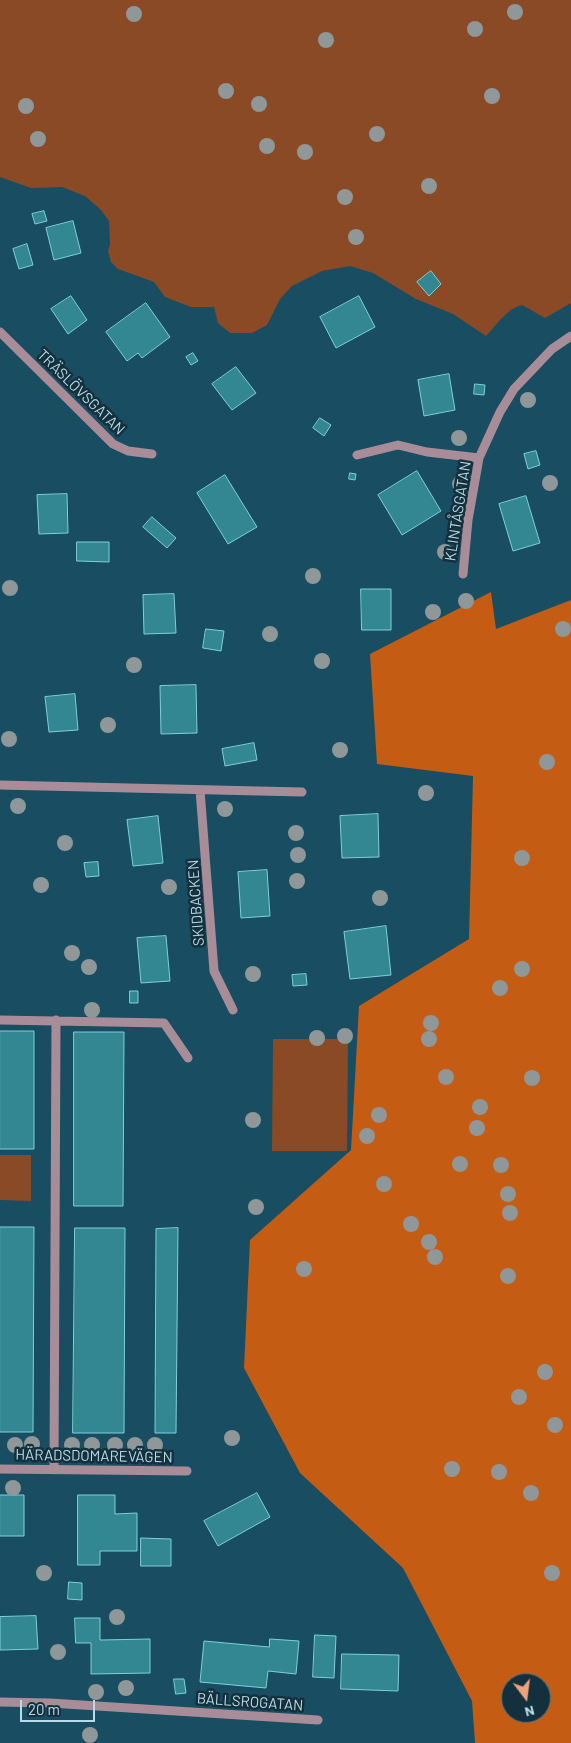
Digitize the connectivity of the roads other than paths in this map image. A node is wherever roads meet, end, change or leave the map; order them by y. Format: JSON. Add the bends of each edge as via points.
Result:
{"nodes":[{"id":1,"x":0,"y":332,"type":"edge"},
{"id":2,"x":571,"y":336,"type":"edge"},
{"id":3,"x":152,"y":454,"type":"dead end"},
{"id":4,"x":357,"y":455,"type":"dead end"},
{"id":5,"x":479,"y":458,"type":"junction"},
{"id":6,"x":462,"y":574,"type":"dead end"},
{"id":7,"x":0,"y":785,"type":"edge"},
{"id":8,"x":200,"y":790,"type":"junction"},
{"id":9,"x":302,"y":792,"type":"dead end"},
{"id":10,"x":233,"y":1010,"type":"dead end"},
{"id":11,"x":0,"y":1020,"type":"edge"},
{"id":12,"x":56,"y":1020,"type":"junction"},
{"id":13,"x":188,"y":1058,"type":"dead end"},
{"id":14,"x":0,"y":1469,"type":"edge"},
{"id":15,"x":54,"y":1470,"type":"junction"},
{"id":16,"x":187,"y":1471,"type":"dead end"},
{"id":17,"x":0,"y":1702,"type":"edge"},
{"id":18,"x":318,"y":1720,"type":"dead end"}],
"edges":[{"from":1,"to":3,"type":"street","name":"TRÄSLÖVSGATAN","via":[[113,444],[128,451]]},
{"from":2,"to":5,"type":"street","name":"KLINTÅSGATAN","via":[[552,349],[514,389]]},
{"from":4,"to":5,"type":"street","via":[[398,445]]},
{"from":5,"to":6,"type":"street","name":"KLINTÅSGATAN"},
{"from":7,"to":8,"type":"street"},
{"from":8,"to":9,"type":"street"},
{"from":8,"to":10,"type":"street","name":"SKIDBACKEN","via":[[214,971]]},
{"from":11,"to":12,"type":"street"},
{"from":12,"to":13,"type":"street","via":[[164,1023]]},
{"from":12,"to":15,"type":"street"},
{"from":14,"to":15,"type":"street","name":"HÄRADSDOMAREVÄGEN"},
{"from":15,"to":16,"type":"street","name":"HÄRADSDOMAREVÄGEN"},
{"from":17,"to":18,"type":"street","name":"BÄLLSROGATAN"}]}
